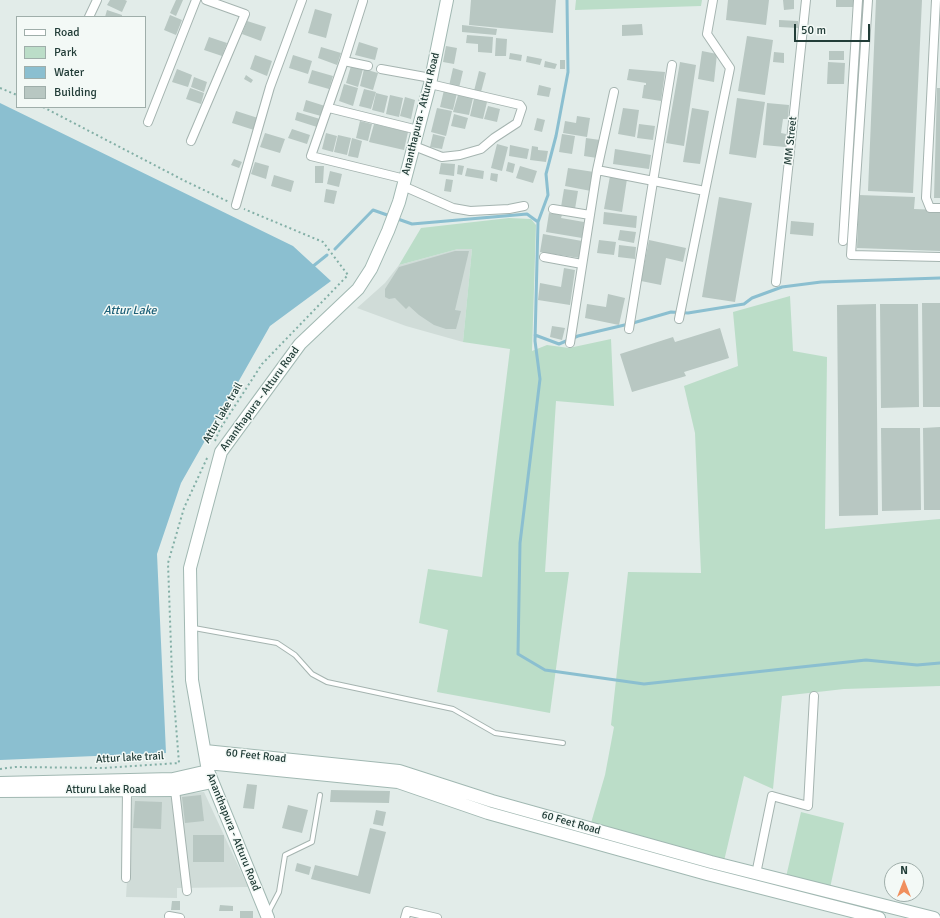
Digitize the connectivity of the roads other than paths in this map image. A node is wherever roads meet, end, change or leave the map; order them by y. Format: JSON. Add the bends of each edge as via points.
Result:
{"nodes":[{"id":1,"x":97,"y":0,"type":"edge"},
{"id":2,"x":196,"y":0,"type":"edge"},
{"id":3,"x":206,"y":0,"type":"edge"},
{"id":4,"x":302,"y":0,"type":"edge"},
{"id":5,"x":447,"y":0,"type":"edge"},
{"id":6,"x":713,"y":0,"type":"edge"},
{"id":7,"x":806,"y":0,"type":"edge"},
{"id":8,"x":858,"y":0,"type":"edge"},
{"id":9,"x":868,"y":0,"type":"edge"},
{"id":10,"x":936,"y":0,"type":"edge"},
{"id":11,"x":363,"y":1,"type":"edge"},
{"id":12,"x":216,"y":2,"type":"edge"},
{"id":13,"x":89,"y":16,"type":"edge"},
{"id":14,"x":344,"y":61,"type":"junction"},
{"id":15,"x":672,"y":65,"type":"dead end"},
{"id":16,"x":368,"y":66,"type":"dead end"},
{"id":17,"x":380,"y":69,"type":"dead end"},
{"id":18,"x":431,"y":81,"type":"junction"},
{"id":19,"x":614,"y":92,"type":"dead end"},
{"id":20,"x":329,"y":108,"type":"junction"},
{"id":21,"x":148,"y":122,"type":"dead end"},
{"id":22,"x":418,"y":130,"type":"junction"},
{"id":23,"x":191,"y":141,"type":"dead end"},
{"id":24,"x":414,"y":146,"type":"junction"},
{"id":25,"x":597,"y":170,"type":"junction"},
{"id":26,"x":652,"y":180,"type":"junction"},
{"id":27,"x":404,"y":183,"type":"junction"},
{"id":28,"x":705,"y":191,"type":"junction"},
{"id":29,"x":236,"y":205,"type":"road end"},
{"id":30,"x":524,"y":206,"type":"dead end"},
{"id":31,"x":940,"y":208,"type":"edge"},
{"id":32,"x":553,"y":209,"type":"dead end"},
{"id":33,"x":590,"y":215,"type":"junction"},
{"id":34,"x":843,"y":241,"type":"dead end"},
{"id":35,"x":544,"y":257,"type":"dead end"},
{"id":36,"x":940,"y":257,"type":"edge"},
{"id":37,"x":582,"y":264,"type":"junction"},
{"id":38,"x":776,"y":282,"type":"dead end"},
{"id":39,"x":679,"y":319,"type":"dead end"},
{"id":40,"x":629,"y":329,"type":"dead end"},
{"id":41,"x":570,"y":342,"type":"dead end"},
{"id":42,"x":191,"y":628,"type":"junction"},
{"id":43,"x":814,"y":696,"type":"dead end"},
{"id":44,"x":563,"y":743,"type":"dead end"},
{"id":45,"x":208,"y":767,"type":"junction"},
{"id":46,"x":0,"y":782,"type":"edge"},
{"id":47,"x":127,"y":790,"type":"junction"},
{"id":48,"x":175,"y":790,"type":"junction"},
{"id":49,"x":0,"y":791,"type":"edge"},
{"id":50,"x":320,"y":795,"type":"dead end"},
{"id":51,"x":756,"y":874,"type":"junction"},
{"id":52,"x":126,"y":878,"type":"dead end"},
{"id":53,"x":187,"y":891,"type":"dead end"},
{"id":54,"x":169,"y":916,"type":"dead end"},
{"id":55,"x":267,"y":916,"type":"edge"},
{"id":56,"x":180,"y":918,"type":"edge"},
{"id":57,"x":405,"y":918,"type":"edge"},
{"id":58,"x":437,"y":918,"type":"edge"},
{"id":59,"x":878,"y":918,"type":"edge"},
{"id":60,"x":934,"y":918,"type":"edge"}],
"edges":[{"from":1,"to":13,"type":"street"},
{"from":2,"to":21,"type":"street"},
{"from":3,"to":12,"type":"street"},
{"from":4,"to":29,"type":"street","via":[[270,87]]},
{"from":5,"to":18,"type":"street","name":"Ananthapura - Atturu Road"},
{"from":6,"to":28,"type":"street","via":[[707,34],[730,68]]},
{"from":7,"to":38,"type":"street","name":"MM Street"},
{"from":8,"to":34,"type":"street"},
{"from":9,"to":36,"type":"street","via":[[851,255]]},
{"from":10,"to":31,"type":"street","via":[[926,198],[930,208]]},
{"from":11,"to":14,"type":"street"},
{"from":12,"to":23,"type":"street","via":[[245,14]]},
{"from":14,"to":16,"type":"street"},
{"from":14,"to":20,"type":"street"},
{"from":15,"to":26,"type":"street"},
{"from":17,"to":18,"type":"street"},
{"from":18,"to":22,"type":"street","name":"Ananthapura - Atturu Road"},
{"from":18,"to":24,"type":"street","via":[[520,105],[522,108],[517,123],[481,149],[442,157]]},
{"from":19,"to":25,"type":"street"},
{"from":20,"to":22,"type":"street"},
{"from":20,"to":27,"type":"street","via":[[311,156]]},
{"from":22,"to":24,"type":"street","name":"Ananthapura - Atturu Road"},
{"from":24,"to":27,"type":"street","name":"Ananthapura - Atturu Road"},
{"from":25,"to":26,"type":"street"},
{"from":25,"to":33,"type":"street"},
{"from":26,"to":28,"type":"street"},
{"from":26,"to":40,"type":"street"},
{"from":27,"to":30,"type":"street","via":[[453,208],[470,211]]},
{"from":27,"to":42,"type":"street","name":"Ananthapura - Atturu Road","via":[[399,202],[371,270],[358,289],[300,344],[221,452],[190,568]]},
{"from":28,"to":39,"type":"street"},
{"from":32,"to":33,"type":"street"},
{"from":33,"to":37,"type":"street"},
{"from":35,"to":37,"type":"street"},
{"from":37,"to":41,"type":"street"},
{"from":42,"to":44,"type":"lane","via":[[277,643],[296,655],[312,674],[327,682],[453,709],[495,733]]},
{"from":42,"to":45,"type":"street","name":"Ananthapura - Atturu Road","via":[[192,680]]},
{"from":43,"to":51,"type":"street","via":[[808,806],[772,796]]},
{"from":45,"to":46,"type":"street","name":"Atturu Lake Road","via":[[173,779]]},
{"from":45,"to":48,"type":"street","name":"Atturu Lake Road"},
{"from":45,"to":51,"type":"street","name":"60 Feet Road","via":[[399,770],[492,801]]},
{"from":45,"to":55,"type":"street","name":"Ananthapura - Atturu Road"},
{"from":45,"to":59,"type":"street","name":"60 Feet Road","via":[[398,782],[503,817]]},
{"from":47,"to":48,"type":"street","name":"Atturu Lake Road"},
{"from":47,"to":49,"type":"street","name":"Atturu Lake Road"},
{"from":47,"to":52,"type":"street"},
{"from":48,"to":53,"type":"street"},
{"from":50,"to":55,"type":"lane","via":[[312,842],[285,855],[278,892]]},
{"from":51,"to":60,"type":"street","name":"60 Feet Road"},
{"from":54,"to":56,"type":"street"},
{"from":57,"to":58,"type":"street","via":[[407,911]]}]}
